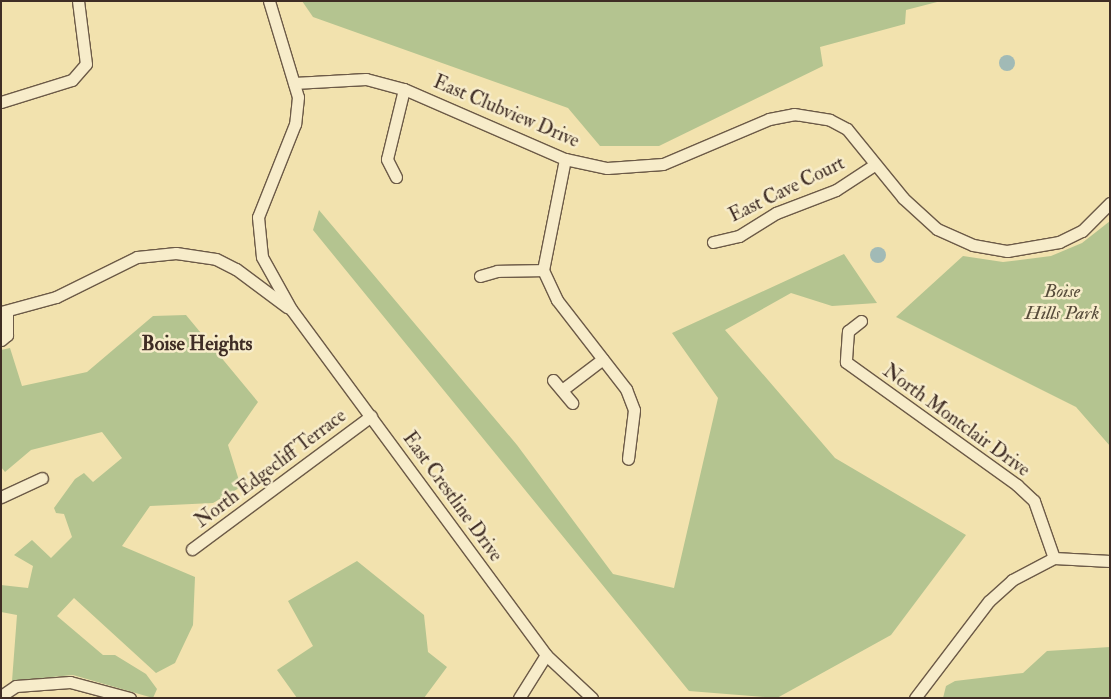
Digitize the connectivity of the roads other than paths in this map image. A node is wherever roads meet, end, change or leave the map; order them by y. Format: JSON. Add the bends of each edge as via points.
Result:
{"nodes":[{"id":1,"x":78,"y":1,"type":"edge"},
{"id":2,"x":269,"y":1,"type":"edge"},
{"id":3,"x":294,"y":83,"type":"junction"},
{"id":4,"x":404,"y":88,"type":"junction"},
{"id":5,"x":1,"y":102,"type":"edge"},
{"id":6,"x":565,"y":159,"type":"junction"},
{"id":7,"x":874,"y":165,"type":"junction"},
{"id":8,"x":396,"y":178,"type":"dead end"},
{"id":9,"x":1110,"y":203,"type":"edge"},
{"id":10,"x":713,"y":242,"type":"dead end"},
{"id":11,"x":544,"y":270,"type":"junction"},
{"id":12,"x":480,"y":276,"type":"dead end"},
{"id":13,"x":291,"y":309,"type":"junction"},
{"id":14,"x":4,"y":312,"type":"edge"},
{"id":15,"x":861,"y":321,"type":"dead end"},
{"id":16,"x":1,"y":340,"type":"edge"},
{"id":17,"x":603,"y":359,"type":"junction"},
{"id":18,"x":553,"y":380,"type":"dead end"},
{"id":19,"x":562,"y":390,"type":"junction"},
{"id":20,"x":572,"y":403,"type":"dead end"},
{"id":21,"x":371,"y":416,"type":"junction"},
{"id":22,"x":628,"y":459,"type":"dead end"},
{"id":23,"x":42,"y":478,"type":"dead end"},
{"id":24,"x":1,"y":497,"type":"edge"},
{"id":25,"x":192,"y":549,"type":"dead end"},
{"id":26,"x":1054,"y":558,"type":"junction"},
{"id":27,"x":1110,"y":560,"type":"edge"},
{"id":28,"x":546,"y":655,"type":"junction"},
{"id":29,"x":1,"y":696,"type":"edge"},
{"id":30,"x":917,"y":697,"type":"edge"},
{"id":31,"x":130,"y":698,"type":"edge"},
{"id":32,"x":519,"y":698,"type":"edge"},
{"id":33,"x":592,"y":698,"type":"edge"}],
"edges":[{"from":1,"to":5,"type":"street","via":[[86,64],[72,80]]},
{"from":2,"to":3,"type":"street"},
{"from":3,"to":4,"type":"street","name":"East Clubview Drive","via":[[366,79]]},
{"from":3,"to":13,"type":"street","via":[[298,112],[265,193],[258,231],[262,257]]},
{"from":4,"to":6,"type":"street","name":"East Clubview Drive"},
{"from":4,"to":8,"type":"street","via":[[387,159]]},
{"from":6,"to":7,"type":"street","name":"East Clubview Drive","via":[[607,168],[663,164],[769,119],[794,114],[830,120],[847,129]]},
{"from":6,"to":11,"type":"street"},
{"from":7,"to":9,"type":"street","name":"East Clubview Drive","via":[[938,229],[973,245],[1007,251],[1059,242],[1082,231]]},
{"from":7,"to":10,"type":"street","name":"East Cave Court","via":[[836,190],[776,213],[739,236]]},
{"from":11,"to":12,"type":"street","via":[[497,271]]},
{"from":11,"to":17,"type":"street","via":[[557,300]]},
{"from":13,"to":14,"type":"street","via":[[236,269],[216,259],[176,252],[137,257],[56,297]]},
{"from":13,"to":21,"type":"street","name":"East Crestline Drive"},
{"from":14,"to":16,"type":"street","via":[[7,335]]},
{"from":15,"to":26,"type":"street","name":"North Montclair Drive","via":[[848,331],[846,362],[1017,485],[1034,501]]},
{"from":17,"to":19,"type":"street"},
{"from":17,"to":22,"type":"street","via":[[626,389],[634,410]]},
{"from":18,"to":19,"type":"street"},
{"from":19,"to":20,"type":"street"},
{"from":21,"to":25,"type":"street","name":"North Edgecliff Terrace"},
{"from":21,"to":28,"type":"street","name":"East Crestline Drive"},
{"from":23,"to":24,"type":"street"},
{"from":26,"to":27,"type":"street"},
{"from":26,"to":30,"type":"street","via":[[1012,580],[988,601]]},
{"from":28,"to":32,"type":"street"},
{"from":28,"to":33,"type":"street","name":"East Crestline Drive"},
{"from":29,"to":31,"type":"street","via":[[16,686],[70,682]]}]}
